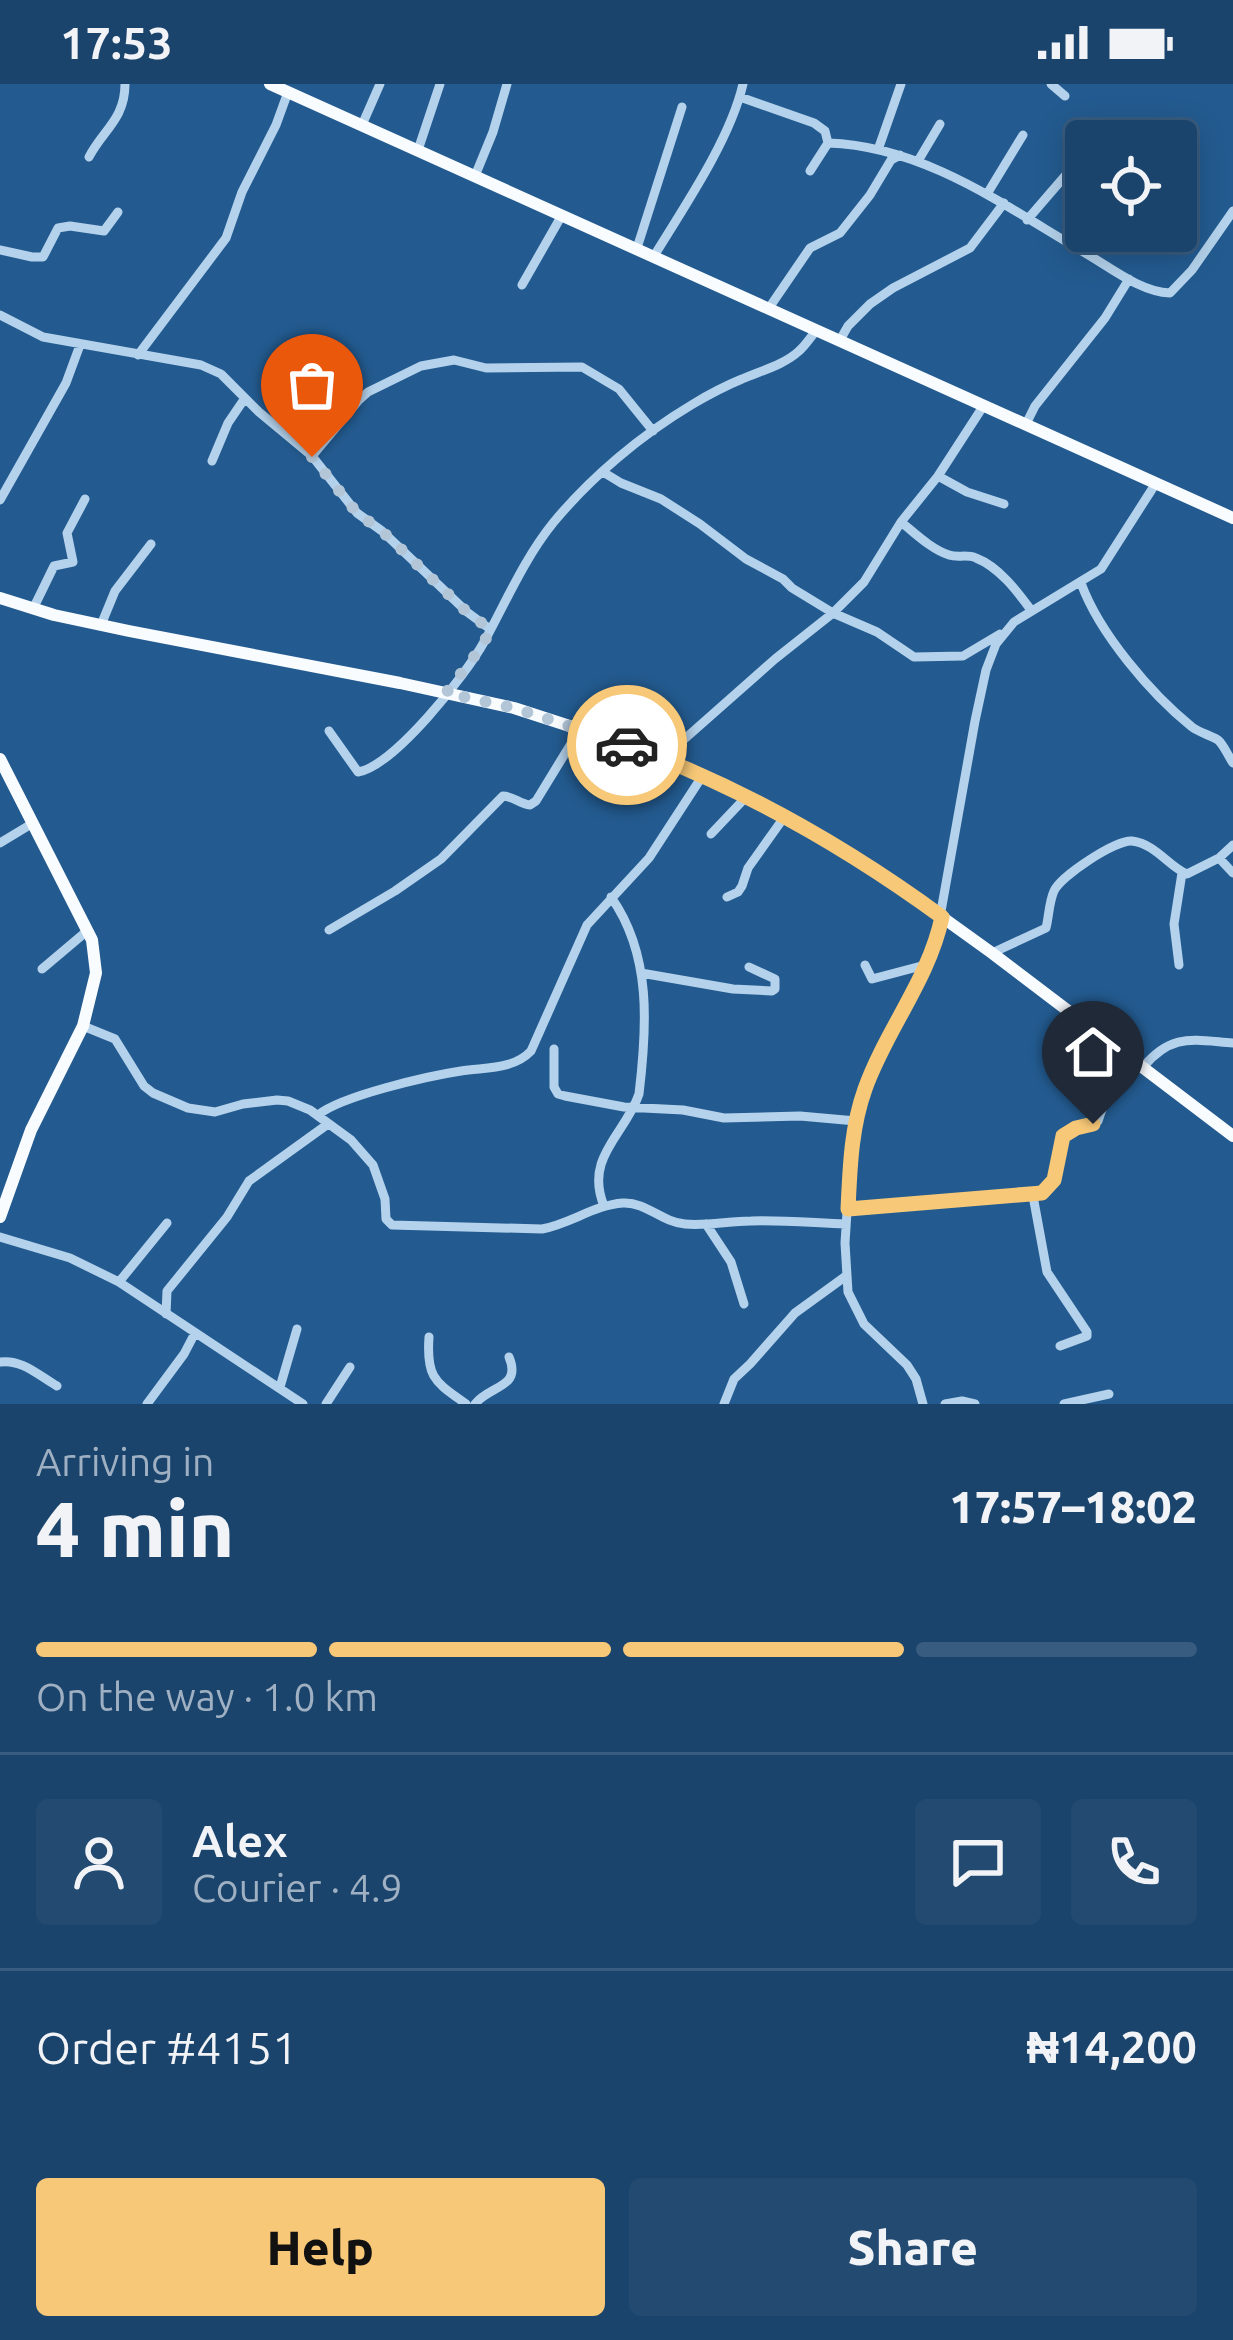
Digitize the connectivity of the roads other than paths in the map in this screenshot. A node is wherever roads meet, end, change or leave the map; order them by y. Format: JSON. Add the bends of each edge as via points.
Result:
{"nodes":[{"id":1,"x":125,"y":84,"type":"edge"},
{"id":2,"x":380,"y":84,"type":"edge"},
{"id":3,"x":440,"y":84,"type":"edge"},
{"id":4,"x":507,"y":84,"type":"edge"},
{"id":5,"x":743,"y":84,"type":"edge"},
{"id":6,"x":901,"y":84,"type":"edge"},
{"id":7,"x":1052,"y":84,"type":"edge"},
{"id":8,"x":280,"y":87,"type":"edge"},
{"id":9,"x":740,"y":97,"type":"junction"},
{"id":10,"x":1065,"y":97,"type":"dead end"},
{"id":11,"x":682,"y":107,"type":"dead end"},
{"id":12,"x":940,"y":124,"type":"dead end"},
{"id":13,"x":362,"y":125,"type":"junction"},
{"id":14,"x":1023,"y":135,"type":"dead end"},
{"id":15,"x":828,"y":142,"type":"junction"},
{"id":16,"x":879,"y":147,"type":"junction"},
{"id":17,"x":418,"y":150,"type":"junction"},
{"id":18,"x":900,"y":155,"type":"junction"},
{"id":19,"x":89,"y":157,"type":"dead end"},
{"id":20,"x":918,"y":161,"type":"junction"},
{"id":21,"x":810,"y":171,"type":"dead end"},
{"id":22,"x":476,"y":176,"type":"junction"},
{"id":23,"x":1065,"y":176,"type":"edge"},
{"id":24,"x":987,"y":194,"type":"junction"},
{"id":25,"x":1004,"y":203,"type":"junction"},
{"id":26,"x":1233,"y":211,"type":"edge"},
{"id":27,"x":118,"y":212,"type":"dead end"},
{"id":28,"x":562,"y":215,"type":"junction"},
{"id":29,"x":1027,"y":220,"type":"junction"},
{"id":30,"x":637,"y":248,"type":"junction"},
{"id":31,"x":0,"y":250,"type":"edge"},
{"id":32,"x":653,"y":256,"type":"junction"},
{"id":33,"x":1129,"y":279,"type":"junction"},
{"id":34,"x":522,"y":285,"type":"dead end"},
{"id":35,"x":769,"y":308,"type":"junction"},
{"id":36,"x":0,"y":315,"type":"edge"},
{"id":37,"x":817,"y":330,"type":"junction"},
{"id":38,"x":840,"y":340,"type":"junction"},
{"id":39,"x":80,"y":345,"type":"junction"},
{"id":40,"x":138,"y":355,"type":"junction"},
{"id":41,"x":245,"y":398,"type":"junction"},
{"id":42,"x":984,"y":405,"type":"junction"},
{"id":43,"x":1026,"y":424,"type":"junction"},
{"id":44,"x":653,"y":431,"type":"junction"},
{"id":45,"x":312,"y":457,"type":"junction"},
{"id":46,"x":212,"y":461,"type":"dead end"},
{"id":47,"x":604,"y":472,"type":"junction"},
{"id":48,"x":938,"y":476,"type":"junction"},
{"id":49,"x":1156,"y":483,"type":"junction"},
{"id":50,"x":85,"y":499,"type":"dead end"},
{"id":51,"x":0,"y":500,"type":"edge"},
{"id":52,"x":1004,"y":504,"type":"dead end"},
{"id":53,"x":1233,"y":518,"type":"edge"},
{"id":54,"x":902,"y":522,"type":"junction"},
{"id":55,"x":152,"y":544,"type":"dead end"},
{"id":56,"x":1081,"y":583,"type":"junction"},
{"id":57,"x":0,"y":598,"type":"edge"},
{"id":58,"x":33,"y":609,"type":"junction"},
{"id":59,"x":1031,"y":610,"type":"junction"},
{"id":60,"x":833,"y":614,"type":"junction"},
{"id":61,"x":101,"y":625,"type":"junction"},
{"id":62,"x":490,"y":629,"type":"junction"},
{"id":63,"x":1005,"y":631,"type":"junction"},
{"id":64,"x":446,"y":693,"type":"junction"},
{"id":65,"x":580,"y":729,"type":"junction"},
{"id":66,"x":328,"y":731,"type":"dead end"},
{"id":67,"x":1233,"y":731,"type":"edge"},
{"id":68,"x":1222,"y":742,"type":"junction"},
{"id":69,"x":0,"y":758,"type":"edge"},
{"id":70,"x":663,"y":758,"type":"junction"},
{"id":71,"x":1233,"y":764,"type":"edge"},
{"id":72,"x":704,"y":776,"type":"junction"},
{"id":73,"x":747,"y":796,"type":"junction"},
{"id":74,"x":785,"y":816,"type":"junction"},
{"id":75,"x":33,"y":824,"type":"junction"},
{"id":76,"x":711,"y":834,"type":"dead end"},
{"id":77,"x":0,"y":843,"type":"edge"},
{"id":78,"x":1233,"y":845,"type":"edge"},
{"id":79,"x":1220,"y":858,"type":"junction"},
{"id":80,"x":1182,"y":873,"type":"junction"},
{"id":81,"x":1233,"y":873,"type":"edge"},
{"id":82,"x":611,"y":897,"type":"junction"},
{"id":83,"x":727,"y":897,"type":"dead end"},
{"id":84,"x":942,"y":917,"type":"junction"},
{"id":85,"x":328,"y":930,"type":"dead end"},
{"id":86,"x":88,"y":931,"type":"junction"},
{"id":87,"x":992,"y":952,"type":"junction"},
{"id":88,"x":865,"y":965,"type":"dead end"},
{"id":89,"x":925,"y":965,"type":"junction"},
{"id":90,"x":1179,"y":965,"type":"dead end"},
{"id":91,"x":748,"y":968,"type":"dead end"},
{"id":92,"x":42,"y":969,"type":"dead end"},
{"id":93,"x":641,"y":973,"type":"junction"},
{"id":94,"x":83,"y":1026,"type":"junction"},
{"id":95,"x":1233,"y":1043,"type":"edge"},
{"id":96,"x":554,"y":1049,"type":"dead end"},
{"id":97,"x":1125,"y":1054,"type":"junction"},
{"id":98,"x":1143,"y":1067,"type":"junction"},
{"id":99,"x":635,"y":1106,"type":"junction"},
{"id":100,"x":318,"y":1115,"type":"junction"},
{"id":101,"x":856,"y":1121,"type":"junction"},
{"id":102,"x":328,"y":1124,"type":"junction"},
{"id":103,"x":1233,"y":1136,"type":"edge"},
{"id":104,"x":1033,"y":1196,"type":"junction"},
{"id":105,"x":604,"y":1206,"type":"junction"},
{"id":106,"x":848,"y":1209,"type":"junction"},
{"id":107,"x":0,"y":1216,"type":"edge"},
{"id":108,"x":167,"y":1223,"type":"dead end"},
{"id":109,"x":706,"y":1224,"type":"junction"},
{"id":110,"x":846,"y":1224,"type":"junction"},
{"id":111,"x":0,"y":1238,"type":"edge"},
{"id":112,"x":846,"y":1276,"type":"junction"},
{"id":113,"x":119,"y":1282,"type":"junction"},
{"id":114,"x":744,"y":1304,"type":"dead end"},
{"id":115,"x":166,"y":1314,"type":"junction"},
{"id":116,"x":297,"y":1329,"type":"dead end"},
{"id":117,"x":195,"y":1333,"type":"junction"},
{"id":118,"x":429,"y":1337,"type":"dead end"},
{"id":119,"x":1060,"y":1346,"type":"dead end"},
{"id":120,"x":508,"y":1357,"type":"dead end"},
{"id":121,"x":0,"y":1362,"type":"edge"},
{"id":122,"x":350,"y":1367,"type":"dead end"},
{"id":123,"x":56,"y":1386,"type":"dead end"},
{"id":124,"x":280,"y":1387,"type":"junction"},
{"id":125,"x":1109,"y":1394,"type":"dead end"},
{"id":126,"x":147,"y":1404,"type":"edge"},
{"id":127,"x":304,"y":1404,"type":"edge"},
{"id":128,"x":326,"y":1404,"type":"edge"},
{"id":129,"x":471,"y":1404,"type":"edge"},
{"id":130,"x":724,"y":1404,"type":"edge"},
{"id":131,"x":923,"y":1404,"type":"edge"},
{"id":132,"x":945,"y":1404,"type":"edge"},
{"id":133,"x":975,"y":1404,"type":"edge"},
{"id":134,"x":1064,"y":1404,"type":"edge"}],
"edges":[{"from":1,"to":19,"type":"street","via":[[112,129]]},
{"from":2,"to":13,"type":"street"},
{"from":3,"to":17,"type":"street"},
{"from":4,"to":22,"type":"street"},
{"from":5,"to":9,"type":"street"},
{"from":6,"to":16,"type":"street"},
{"from":7,"to":10,"type":"street"},
{"from":8,"to":13,"type":"main road"},
{"from":8,"to":40,"type":"street","via":[[276,125],[226,238]]},
{"from":9,"to":15,"type":"street","via":[[814,123]]},
{"from":9,"to":32,"type":"street"},
{"from":11,"to":30,"type":"street"},
{"from":12,"to":20,"type":"street"},
{"from":13,"to":17,"type":"main road"},
{"from":14,"to":24,"type":"street"},
{"from":15,"to":16,"type":"street"},
{"from":15,"to":21,"type":"street"},
{"from":16,"to":18,"type":"street"},
{"from":17,"to":22,"type":"main road"},
{"from":18,"to":20,"type":"street"},
{"from":18,"to":35,"type":"street","via":[[840,233],[810,248]]},
{"from":20,"to":24,"type":"street"},
{"from":22,"to":28,"type":"main road"},
{"from":23,"to":29,"type":"street"},
{"from":24,"to":25,"type":"street"},
{"from":25,"to":29,"type":"street"},
{"from":25,"to":38,"type":"street","via":[[970,248],[870,304]]},
{"from":26,"to":33,"type":"street","via":[[1170,292]]},
{"from":27,"to":31,"type":"street","via":[[104,231],[58,228],[44,256]]},
{"from":28,"to":30,"type":"main road"},
{"from":28,"to":34,"type":"street"},
{"from":29,"to":33,"type":"street"},
{"from":30,"to":32,"type":"main road"},
{"from":32,"to":35,"type":"main road"},
{"from":33,"to":43,"type":"street"},
{"from":35,"to":37,"type":"main road"},
{"from":36,"to":39,"type":"street"},
{"from":37,"to":38,"type":"main road"},
{"from":37,"to":44,"type":"street","via":[[786,360]]},
{"from":38,"to":42,"type":"main road"},
{"from":39,"to":40,"type":"street"},
{"from":39,"to":51,"type":"street"},
{"from":40,"to":41,"type":"street","via":[[208,367]]},
{"from":41,"to":45,"type":"street"},
{"from":41,"to":46,"type":"street"},
{"from":42,"to":43,"type":"main road"},
{"from":42,"to":48,"type":"street"},
{"from":43,"to":49,"type":"main road"},
{"from":44,"to":45,"type":"street","via":[[619,389],[582,367],[486,368],[454,360],[368,392]]},
{"from":44,"to":47,"type":"street"},
{"from":45,"to":62,"type":"street","via":[[357,513]]},
{"from":47,"to":60,"type":"street","via":[[681,512]]},
{"from":47,"to":62,"type":"street","via":[[553,524]]},
{"from":48,"to":52,"type":"street"},
{"from":48,"to":54,"type":"street"},
{"from":49,"to":53,"type":"main road"},
{"from":49,"to":56,"type":"street","via":[[1101,569]]},
{"from":50,"to":58,"type":"street","via":[[67,533],[73,562],[54,566]]},
{"from":54,"to":59,"type":"street","via":[[944,553],[980,560]]},
{"from":54,"to":60,"type":"street"},
{"from":55,"to":61,"type":"street"},
{"from":56,"to":59,"type":"street"},
{"from":56,"to":68,"type":"street","via":[[1134,668],[1194,729]]},
{"from":57,"to":58,"type":"main road"},
{"from":58,"to":61,"type":"main road"},
{"from":59,"to":63,"type":"street"},
{"from":60,"to":63,"type":"street","via":[[918,658],[963,656]]},
{"from":60,"to":70,"type":"street"},
{"from":61,"to":64,"type":"main road"},
{"from":62,"to":64,"type":"street"},
{"from":63,"to":84,"type":"street","via":[[986,670]]},
{"from":64,"to":65,"type":"main road"},
{"from":64,"to":66,"type":"street","via":[[398,748],[364,772]]},
{"from":65,"to":70,"type":"main road"},
{"from":65,"to":85,"type":"street","via":[[536,801],[503,796],[441,859]]},
{"from":67,"to":68,"type":"street"},
{"from":68,"to":71,"type":"street"},
{"from":69,"to":75,"type":"main road"},
{"from":70,"to":72,"type":"main road"},
{"from":72,"to":73,"type":"main road"},
{"from":72,"to":82,"type":"street","via":[[649,858]]},
{"from":73,"to":74,"type":"main road"},
{"from":73,"to":76,"type":"street"},
{"from":74,"to":83,"type":"street","via":[[738,892]]},
{"from":74,"to":84,"type":"main road"},
{"from":75,"to":77,"type":"street"},
{"from":75,"to":86,"type":"main road"},
{"from":78,"to":79,"type":"street"},
{"from":79,"to":80,"type":"street"},
{"from":79,"to":81,"type":"street"},
{"from":80,"to":87,"type":"street","via":[[1133,841],[1116,845],[1055,889],[1046,928]]},
{"from":80,"to":90,"type":"street","via":[[1174,924]]},
{"from":82,"to":93,"type":"street"},
{"from":82,"to":100,"type":"street","via":[[587,925],[523,1060],[338,1102]]},
{"from":84,"to":87,"type":"main road"},
{"from":84,"to":89,"type":"street"},
{"from":86,"to":92,"type":"street"},
{"from":86,"to":94,"type":"main road","via":[[96,973]]},
{"from":87,"to":97,"type":"main road"},
{"from":88,"to":89,"type":"street","via":[[872,979]]},
{"from":89,"to":101,"type":"street"},
{"from":91,"to":93,"type":"street","via":[[775,979],[775,989]]},
{"from":93,"to":99,"type":"street","via":[[646,1001]]},
{"from":94,"to":100,"type":"street","via":[[115,1039],[145,1086],[166,1100],[215,1112],[288,1101]]},
{"from":94,"to":107,"type":"main road","via":[[31,1130]]},
{"from":95,"to":98,"type":"street","via":[[1176,1041]]},
{"from":96,"to":99,"type":"street","via":[[558,1094]]},
{"from":97,"to":98,"type":"main road"},
{"from":97,"to":104,"type":"street","via":[[1098,1121],[1063,1136],[1054,1180]]},
{"from":98,"to":103,"type":"main road"},
{"from":99,"to":101,"type":"street"},
{"from":99,"to":105,"type":"street","via":[[602,1160]]},
{"from":100,"to":102,"type":"street"},
{"from":101,"to":106,"type":"street"},
{"from":102,"to":105,"type":"street","via":[[373,1165],[392,1225],[542,1229]]},
{"from":102,"to":115,"type":"street","via":[[249,1181],[167,1291]]},
{"from":104,"to":106,"type":"street"},
{"from":104,"to":119,"type":"street","via":[[1047,1272],[1087,1332]]},
{"from":105,"to":109,"type":"street","via":[[635,1203],[674,1223]]},
{"from":106,"to":110,"type":"street"},
{"from":108,"to":113,"type":"street"},
{"from":109,"to":110,"type":"street"},
{"from":109,"to":114,"type":"street"},
{"from":110,"to":112,"type":"street"},
{"from":111,"to":113,"type":"street"},
{"from":112,"to":130,"type":"street","via":[[795,1312],[734,1379]]},
{"from":112,"to":131,"type":"street","via":[[864,1324],[907,1365]]},
{"from":113,"to":115,"type":"street"},
{"from":115,"to":117,"type":"street"},
{"from":116,"to":124,"type":"street"},
{"from":117,"to":124,"type":"street"},
{"from":117,"to":126,"type":"street"},
{"from":118,"to":129,"type":"street","via":[[435,1380]]},
{"from":120,"to":129,"type":"street","via":[[510,1378]]},
{"from":121,"to":123,"type":"street","via":[[14,1360]]},
{"from":122,"to":128,"type":"street"},
{"from":124,"to":127,"type":"street"},
{"from":125,"to":134,"type":"street"},
{"from":132,"to":133,"type":"street"}]}
